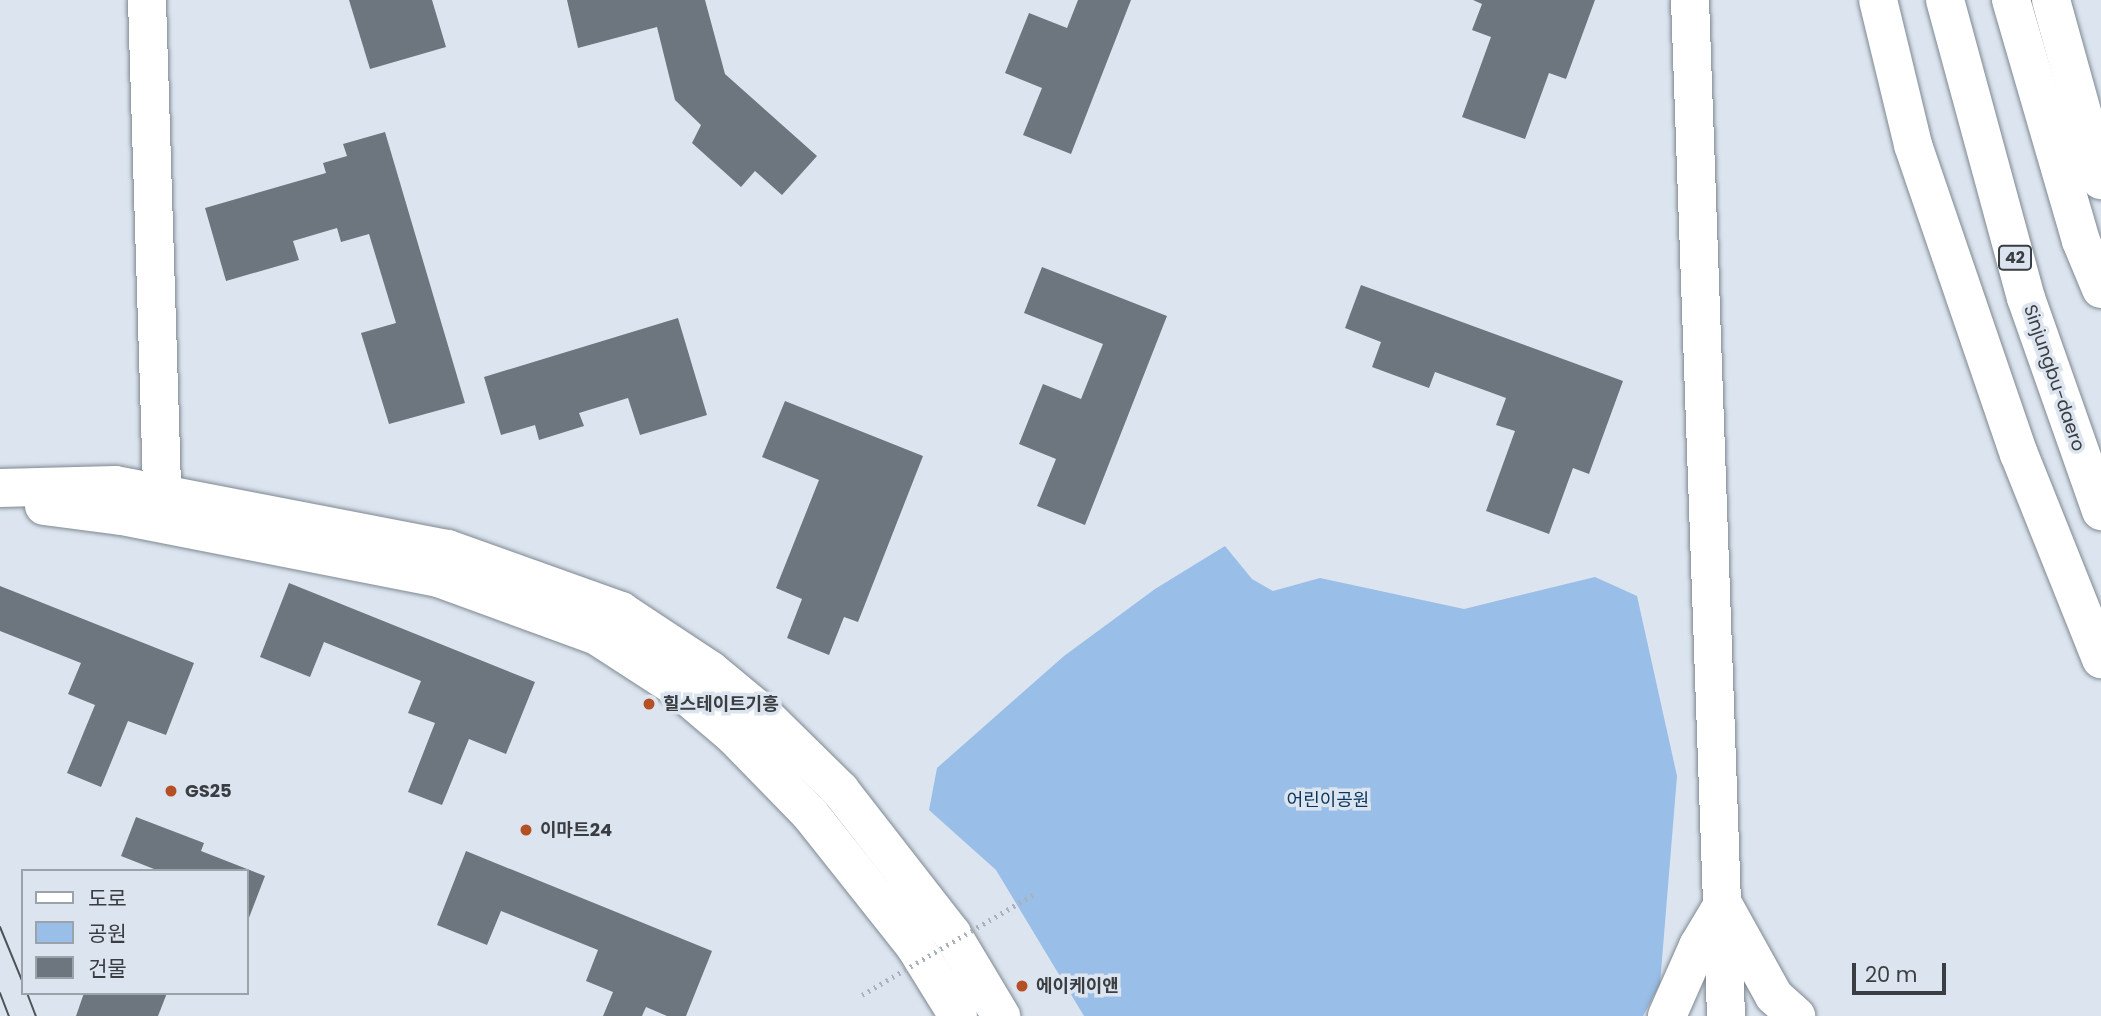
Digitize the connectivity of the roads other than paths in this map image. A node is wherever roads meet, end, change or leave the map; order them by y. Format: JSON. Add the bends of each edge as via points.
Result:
{"nodes":[{"id":1,"x":148,"y":0,"type":"edge"},
{"id":2,"x":1690,"y":0,"type":"edge"},
{"id":3,"x":1878,"y":0,"type":"edge"},
{"id":4,"x":1945,"y":0,"type":"edge"},
{"id":5,"x":2011,"y":0,"type":"edge"},
{"id":6,"x":2051,"y":0,"type":"edge"},
{"id":7,"x":2101,"y":180,"type":"edge"},
{"id":8,"x":2101,"y":289,"type":"edge"},
{"id":9,"x":0,"y":488,"type":"edge"},
{"id":10,"x":0,"y":501,"type":"edge"},
{"id":11,"x":162,"y":509,"type":"junction"},
{"id":12,"x":2101,"y":511,"type":"edge"},
{"id":13,"x":2101,"y":659,"type":"edge"},
{"id":14,"x":1723,"y":904,"type":"junction"},
{"id":15,"x":958,"y":1016,"type":"edge"},
{"id":16,"x":1001,"y":1016,"type":"edge"},
{"id":17,"x":1667,"y":1016,"type":"edge"},
{"id":18,"x":1727,"y":1016,"type":"edge"},
{"id":19,"x":1796,"y":1016,"type":"edge"}],
"edges":[{"from":1,"to":11,"type":"main road"},
{"from":2,"to":14,"type":"main road"},
{"from":3,"to":13,"type":"main road","via":[[1917,158],[2019,454]]},
{"from":4,"to":12,"type":"main road","name":"Sinjungbu-daero","number":"42","via":[[2026,298]]},
{"from":5,"to":8,"type":"main road","via":[[2081,241]]},
{"from":6,"to":7,"type":"main road"},
{"from":9,"to":11,"type":"main road","via":[[115,485]]},
{"from":10,"to":11,"type":"main road"},
{"from":11,"to":15,"type":"main road","via":[[439,578],[597,636],[680,690],[734,736],[810,814],[914,945]]},
{"from":11,"to":16,"type":"main road","via":[[448,549],[621,611],[752,704],[841,790],[951,934]]},
{"from":14,"to":17,"type":"main road","via":[[1698,946]]},
{"from":14,"to":18,"type":"main road"},
{"from":14,"to":19,"type":"main road","via":[[1774,996]]}]}
